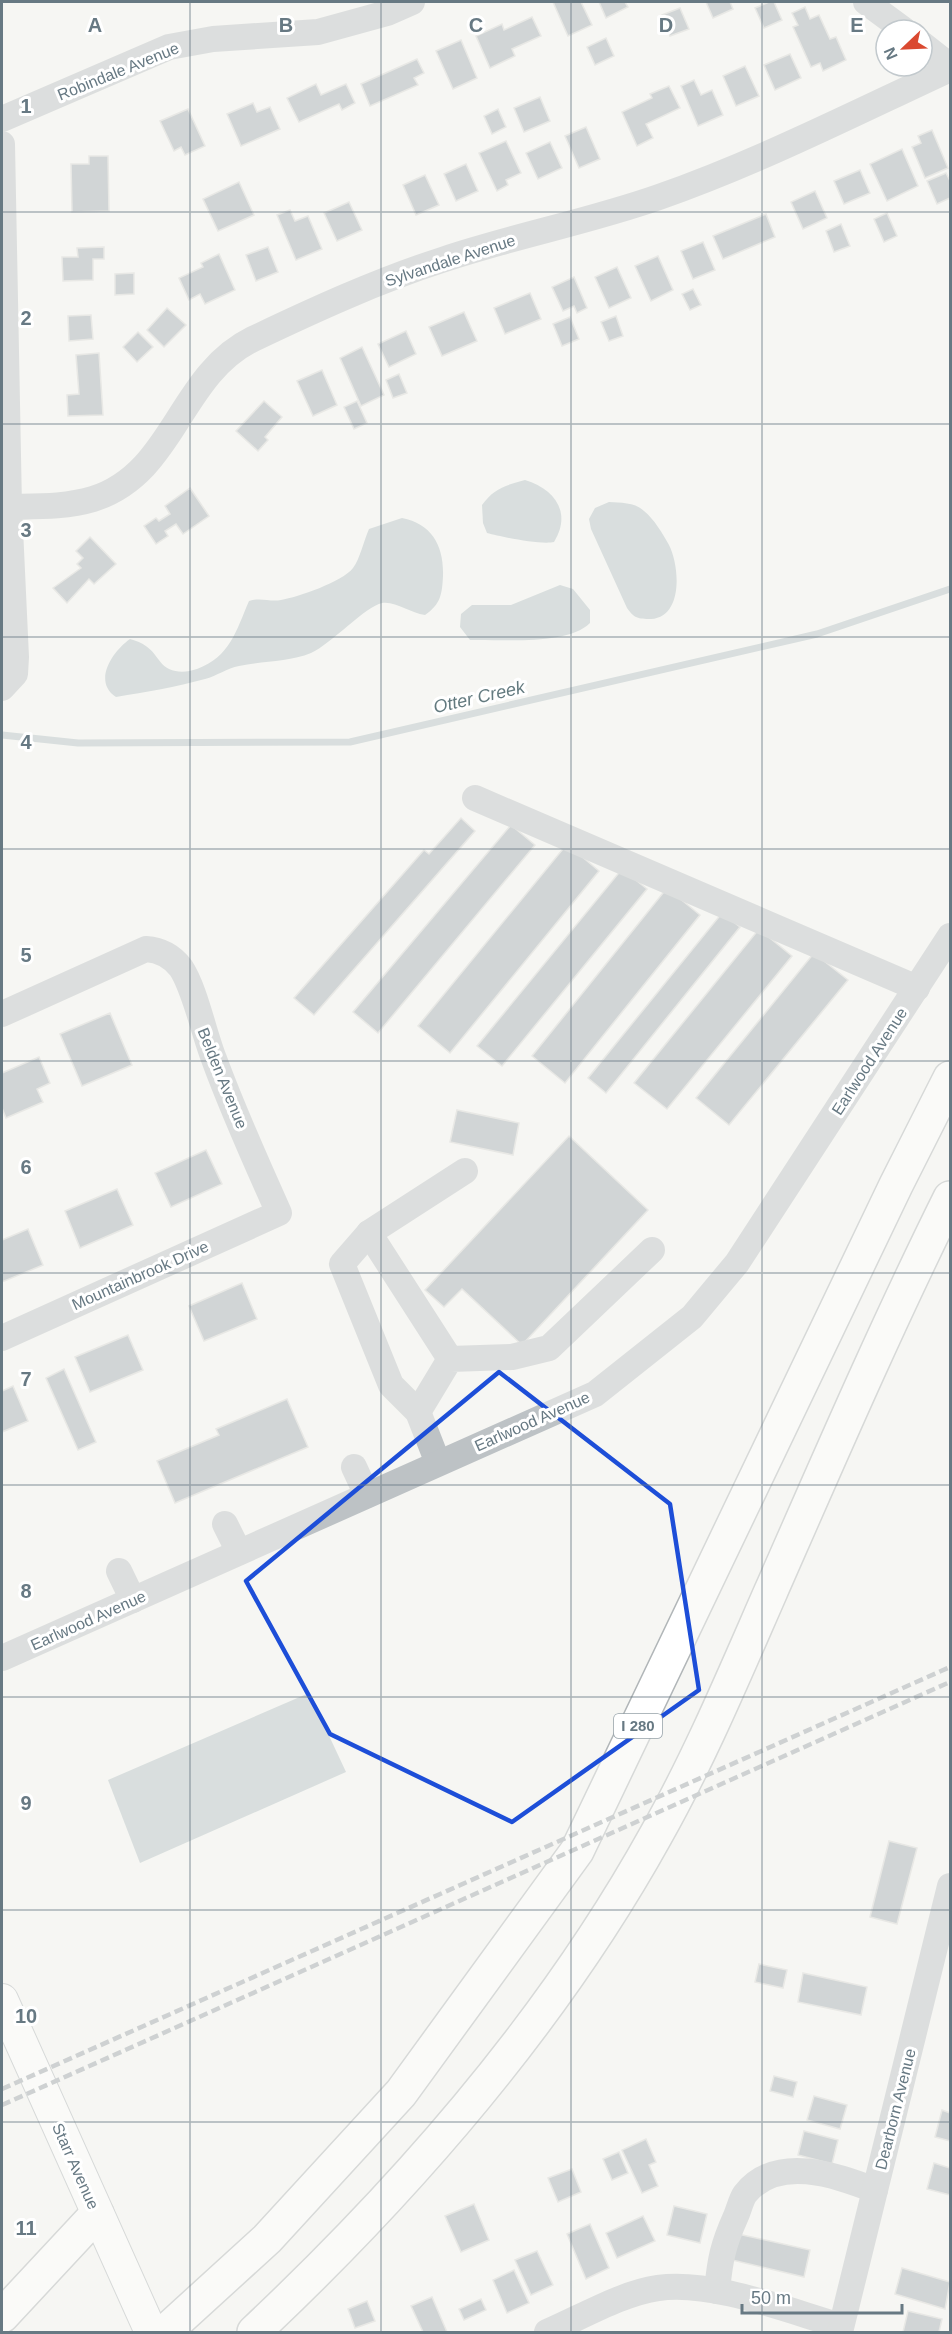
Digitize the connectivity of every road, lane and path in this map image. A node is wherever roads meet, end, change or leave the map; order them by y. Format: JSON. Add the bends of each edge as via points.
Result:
{"nodes":[{"id":1,"x":412,"y":2,"type":"edge"},
{"id":2,"x":866,"y":2,"type":"edge"},
{"id":3,"x":887,"y":18,"type":"edge"},
{"id":4,"x":934,"y":54,"type":"edge"},
{"id":5,"x":951,"y":67,"type":"edge"},
{"id":6,"x":2,"y":119,"type":"edge"},
{"id":7,"x":2,"y":144,"type":"edge"},
{"id":8,"x":3,"y":210,"type":"edge"},
{"id":9,"x":5,"y":507,"type":"edge"},
{"id":10,"x":2,"y":688,"type":"edge"},
{"id":11,"x":475,"y":798,"type":"dead end"},
{"id":12,"x":951,"y":936,"type":"edge"},
{"id":13,"x":917,"y":988,"type":"junction"},
{"id":14,"x":2,"y":1014,"type":"edge"},
{"id":15,"x":951,"y":1078,"type":"edge"},
{"id":16,"x":465,"y":1170,"type":"dead end"},
{"id":17,"x":951,"y":1198,"type":"edge"},
{"id":18,"x":279,"y":1213,"type":"joint"},
{"id":19,"x":951,"y":1221,"type":"edge"},
{"id":20,"x":369,"y":1233,"type":"junction"},
{"id":21,"x":652,"y":1250,"type":"dead end"},
{"id":22,"x":897,"y":1304,"type":"junction"},
{"id":23,"x":2,"y":1338,"type":"edge"},
{"id":24,"x":450,"y":1359,"type":"junction"},
{"id":25,"x":418,"y":1412,"type":"junction"},
{"id":26,"x":438,"y":1463,"type":"junction"},
{"id":27,"x":354,"y":1467,"type":"dead end"},
{"id":28,"x":367,"y":1495,"type":"junction"},
{"id":29,"x":225,"y":1524,"type":"dead end"},
{"id":30,"x":239,"y":1552,"type":"junction"},
{"id":31,"x":119,"y":1571,"type":"dead end"},
{"id":32,"x":133,"y":1600,"type":"junction"},
{"id":33,"x":2,"y":1658,"type":"edge"},
{"id":34,"x":951,"y":1886,"type":"edge"},
{"id":35,"x":2,"y":2000,"type":"edge"},
{"id":36,"x":875,"y":2190,"type":"junction"},
{"id":37,"x":97,"y":2214,"type":"junction"},
{"id":38,"x":717,"y":2291,"type":"junction"},
{"id":39,"x":2,"y":2316,"type":"edge"},
{"id":40,"x":840,"y":2329,"type":"edge"},
{"id":41,"x":151,"y":2332,"type":"edge"},
{"id":42,"x":165,"y":2332,"type":"edge"},
{"id":43,"x":254,"y":2332,"type":"edge"},
{"id":44,"x":547,"y":2332,"type":"edge"}],
"edges":[{"from":1,"to":6,"type":"street","name":"Robindale Avenue","via":[[318,32],[213,39],[169,47]]},
{"from":2,"to":3,"type":"street"},
{"from":4,"to":5,"type":"street"},
{"from":5,"to":9,"type":"street","name":"Sylvandale Avenue","via":[[708,178],[600,216],[436,262],[252,340],[210,372],[152,460],[128,482],[74,504]]},
{"from":7,"to":8,"type":"street"},
{"from":8,"to":9,"type":"street"},
{"from":9,"to":10,"type":"street","via":[[16,657],[15,674]]},
{"from":11,"to":13,"type":"street"},
{"from":12,"to":13,"type":"street","name":"Earlwood Avenue"},
{"from":13,"to":26,"type":"street","name":"Earlwood Avenue","via":[[736,1263],[692,1317],[595,1394]]},
{"from":14,"to":18,"type":"street","name":"Belden Avenue","via":[[146,949],[159,950],[181,969],[189,984],[214,1061]]},
{"from":15,"to":42,"type":"highway","number":"I 280","via":[[577,1851],[401,2093],[267,2239]]},
{"from":16,"to":20,"type":"street"},
{"from":17,"to":22,"type":"highway"},
{"from":18,"to":23,"type":"street","name":"Mountainbrook Drive"},
{"from":19,"to":22,"type":"highway"},
{"from":20,"to":24,"type":"street"},
{"from":20,"to":25,"type":"street","via":[[342,1264],[391,1385]]},
{"from":21,"to":24,"type":"street","via":[[549,1348],[512,1357]]},
{"from":22,"to":43,"type":"highway","via":[[709,1732],[656,1835],[600,1928],[567,1980],[414,2169],[320,2270]]},
{"from":24,"to":25,"type":"street"},
{"from":25,"to":26,"type":"street"},
{"from":26,"to":28,"type":"street","name":"Earlwood Avenue"},
{"from":27,"to":28,"type":"street"},
{"from":28,"to":30,"type":"street","name":"Earlwood Avenue"},
{"from":29,"to":30,"type":"street"},
{"from":30,"to":32,"type":"street","name":"Earlwood Avenue"},
{"from":31,"to":32,"type":"street"},
{"from":32,"to":33,"type":"street","name":"Earlwood Avenue"},
{"from":34,"to":36,"type":"street","name":"Dearborn Avenue"},
{"from":35,"to":37,"type":"main road","name":"Starr Avenue"},
{"from":36,"to":38,"type":"street","via":[[834,2175],[802,2171],[759,2181],[744,2196],[724,2239]]},
{"from":36,"to":40,"type":"street","name":"Dearborn Avenue"},
{"from":37,"to":39,"type":"highway"},
{"from":37,"to":41,"type":"main road","name":"Starr Avenue"},
{"from":38,"to":40,"type":"street"},
{"from":38,"to":44,"type":"street","via":[[701,2287],[656,2288]]}]}
